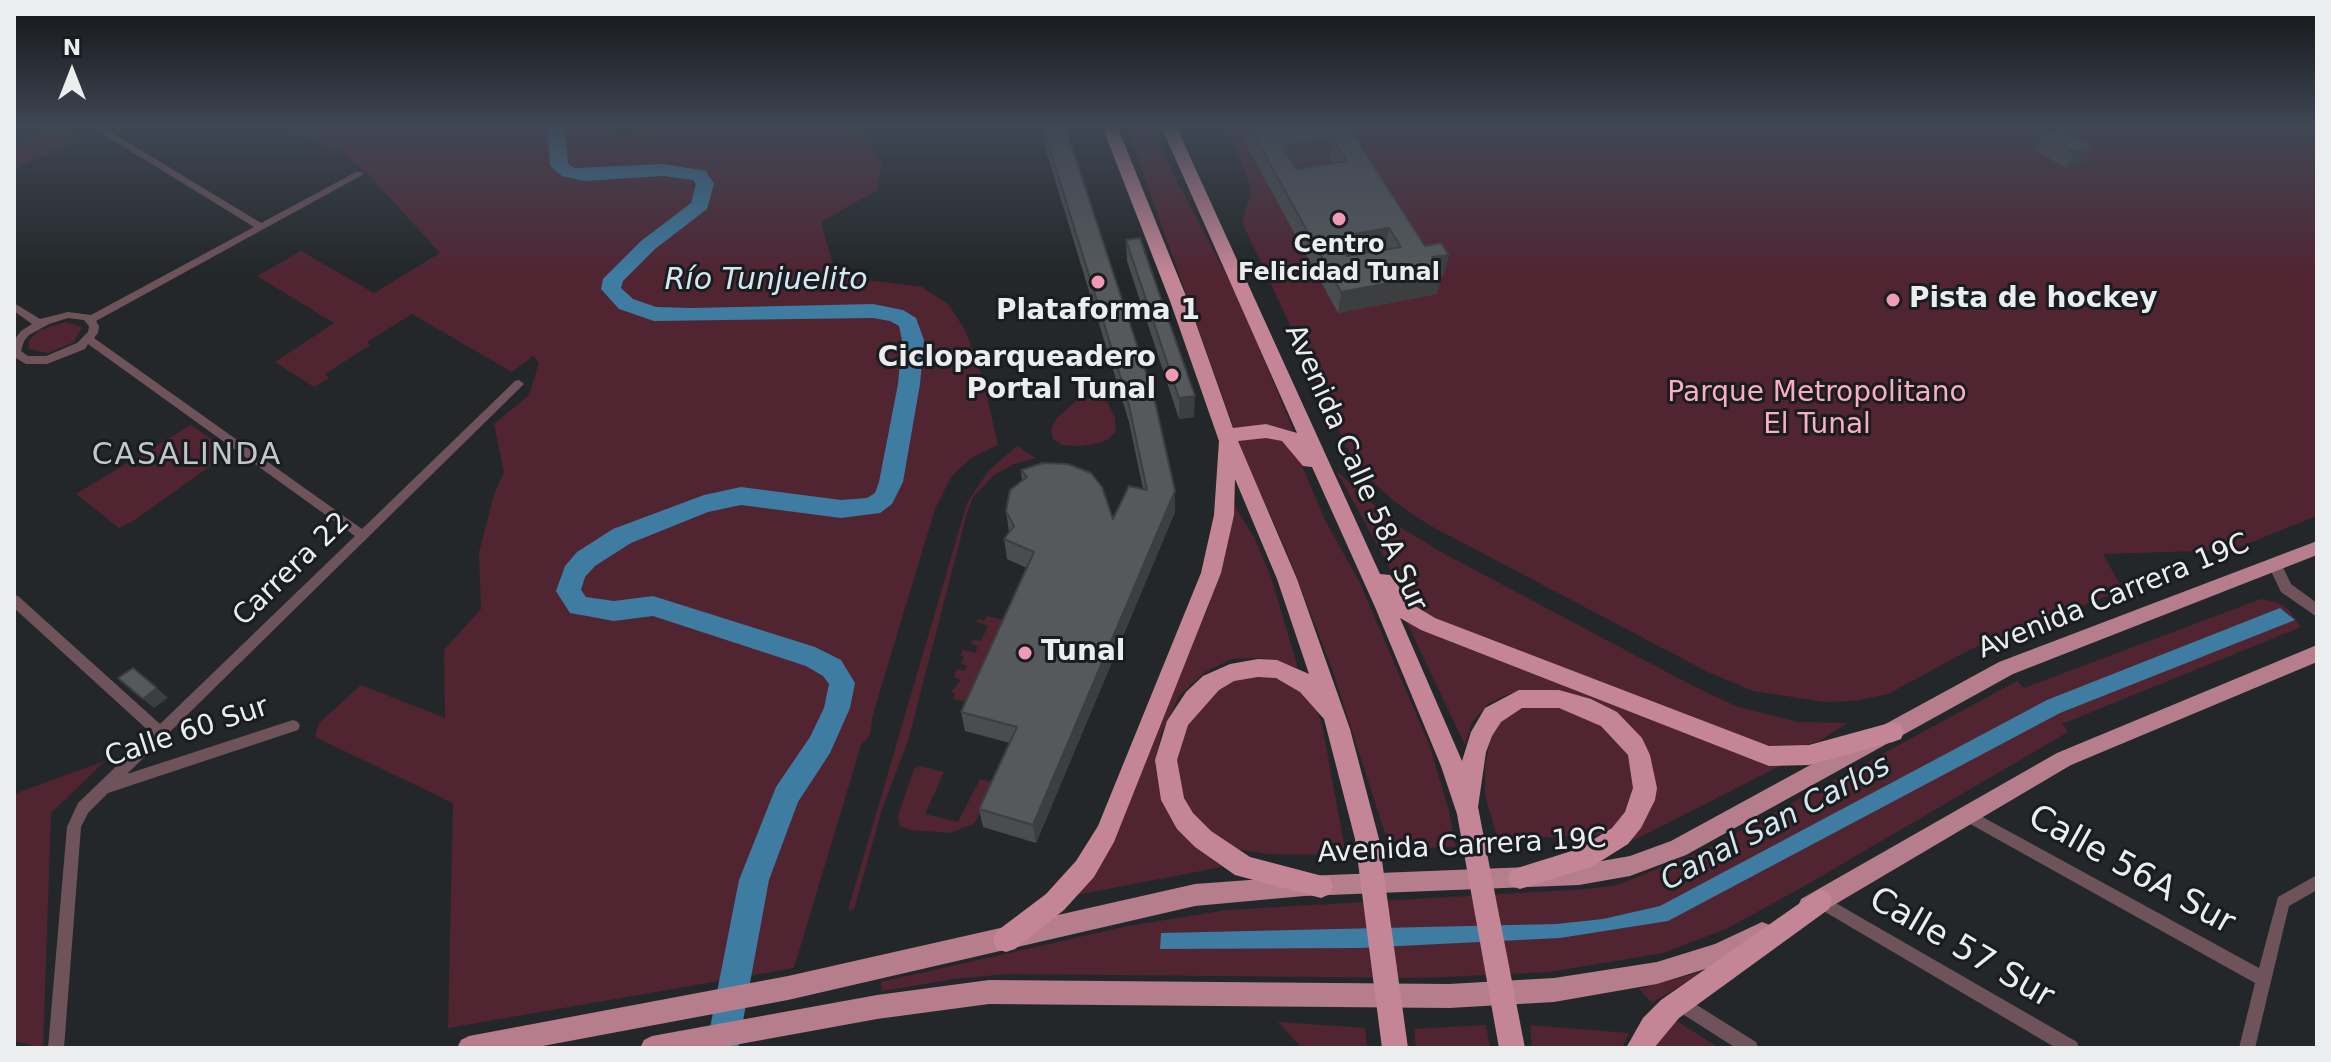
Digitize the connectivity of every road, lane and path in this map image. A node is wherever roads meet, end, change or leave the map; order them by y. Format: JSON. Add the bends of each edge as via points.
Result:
{"nodes":[{"id":1,"x":1189,"y":175,"type":"edge"},
{"id":2,"x":176,"y":176,"type":"edge"},
{"id":3,"x":356,"y":176,"type":"edge"},
{"id":4,"x":1129,"y":176,"type":"edge"},
{"id":5,"x":1136,"y":176,"type":"edge"},
{"id":6,"x":1149,"y":223,"type":"junction"},
{"id":7,"x":261,"y":227,"type":"junction"},
{"id":8,"x":14,"y":306,"type":"edge"},
{"id":9,"x":90,"y":320,"type":"junction"},
{"id":10,"x":39,"y":324,"type":"junction"},
{"id":11,"x":88,"y":339,"type":"junction"},
{"id":12,"x":17,"y":359,"type":"edge"},
{"id":13,"x":519,"y":384,"type":"dead end"},
{"id":14,"x":1226,"y":436,"type":"junction"},
{"id":15,"x":1335,"y":496,"type":"junction"},
{"id":16,"x":362,"y":535,"type":"junction"},
{"id":17,"x":2317,"y":548,"type":"edge"},
{"id":18,"x":1361,"y":552,"type":"junction"},
{"id":19,"x":2275,"y":565,"type":"junction"},
{"id":20,"x":14,"y":600,"type":"edge"},
{"id":21,"x":2317,"y":611,"type":"edge"},
{"id":22,"x":2317,"y":653,"type":"edge"},
{"id":23,"x":293,"y":726,"type":"dead end"},
{"id":24,"x":1339,"y":729,"type":"junction"},
{"id":25,"x":159,"y":731,"type":"junction"},
{"id":26,"x":1893,"y":732,"type":"junction"},
{"id":27,"x":98,"y":790,"type":"junction"},
{"id":28,"x":1968,"y":815,"type":"junction"},
{"id":29,"x":1471,"y":827,"type":"junction"},
{"id":30,"x":1520,"y":878,"type":"junction"},
{"id":31,"x":2317,"y":882,"type":"edge"},
{"id":32,"x":1321,"y":886,"type":"junction"},
{"id":33,"x":1820,"y":901,"type":"junction"},
{"id":34,"x":1006,"y":940,"type":"junction"},
{"id":35,"x":2264,"y":979,"type":"junction"},
{"id":36,"x":1679,"y":1002,"type":"junction"},
{"id":37,"x":1512,"y":1047,"type":"edge"},
{"id":38,"x":56,"y":1048,"type":"edge"},
{"id":39,"x":469,"y":1048,"type":"edge"},
{"id":40,"x":652,"y":1048,"type":"edge"},
{"id":41,"x":1395,"y":1048,"type":"edge"},
{"id":42,"x":1639,"y":1048,"type":"edge"},
{"id":43,"x":1750,"y":1048,"type":"edge"},
{"id":44,"x":2071,"y":1048,"type":"edge"},
{"id":45,"x":2247,"y":1048,"type":"edge"}],
"edges":[{"from":1,"to":15,"type":"highway","name":"Avenida Calle 58A Sur"},
{"from":2,"to":7,"type":"street"},
{"from":3,"to":7,"type":"street"},
{"from":4,"to":6,"type":"highway"},
{"from":5,"to":6,"type":"highway"},
{"from":6,"to":14,"type":"highway"},
{"from":7,"to":9,"type":"street"},
{"from":8,"to":10,"type":"street"},
{"from":9,"to":10,"type":"street","via":[[68,315]]},
{"from":9,"to":11,"type":"street","via":[[94,326]]},
{"from":10,"to":12,"type":"street","via":[[19,340]]},
{"from":11,"to":12,"type":"street","via":[[47,360]]},
{"from":11,"to":16,"type":"street"},
{"from":13,"to":16,"type":"street","name":"Carrera 22"},
{"from":14,"to":15,"type":"highway","via":[[1266,431],[1287,435]]},
{"from":14,"to":24,"type":"highway","via":[[1287,579]]},
{"from":14,"to":34,"type":"highway","via":[[1224,515],[1211,573],[1123,797],[1085,869],[1055,902]]},
{"from":15,"to":18,"type":"highway","name":"Avenida Calle 58A Sur"},
{"from":16,"to":25,"type":"street","name":"Carrera 22"},
{"from":17,"to":19,"type":"main road","name":"Avenida Carrera 19C"},
{"from":18,"to":26,"type":"highway","via":[[1405,610],[1428,624],[1759,753],[1809,755]]},
{"from":18,"to":29,"type":"highway","name":"Avenida Calle 58A Sur","via":[[1448,754]]},
{"from":19,"to":21,"type":"street","via":[[2286,588]]},
{"from":19,"to":26,"type":"main road","name":"Avenida Carrera 19C","via":[[2006,668]]},
{"from":20,"to":25,"type":"street","name":"Calle 60 Sur"},
{"from":22,"to":28,"type":"main road","via":[[2076,753]]},
{"from":23,"to":27,"type":"street","name":"Calle 60 Sur"},
{"from":24,"to":32,"type":"highway","via":[[1308,685],[1277,669],[1244,669],[1211,683],[1194,699],[1178,721],[1166,760],[1173,800],[1203,839],[1244,867]]},
{"from":24,"to":41,"type":"highway","via":[[1367,839]]},
{"from":25,"to":27,"type":"street","name":"Carrera 22"},
{"from":26,"to":30,"type":"main road","name":"Avenida Carrera 19C","via":[[1648,860],[1604,873]]},
{"from":27,"to":38,"type":"street","name":"Carrera 22","via":[[74,827]]},
{"from":28,"to":33,"type":"main road"},
{"from":28,"to":35,"type":"street","name":"Calle 56A Sur"},
{"from":29,"to":30,"type":"highway","via":[[1475,752],[1493,715],[1504,706],[1539,697],[1559,699],[1609,719],[1627,735],[1644,777],[1643,800],[1633,820],[1620,836],[1584,858]]},
{"from":29,"to":37,"type":"highway"},
{"from":30,"to":32,"type":"main road","name":"Avenida Carrera 19C"},
{"from":31,"to":35,"type":"street","via":[[2283,902]]},
{"from":32,"to":34,"type":"main road","name":"Avenida Carrera 19C","via":[[1195,895]]},
{"from":33,"to":36,"type":"highway"},
{"from":33,"to":40,"type":"main road","via":[[1718,954],[1636,979],[1557,990],[1392,996],[989,992]]},
{"from":33,"to":44,"type":"street","name":"Calle 57 Sur"},
{"from":34,"to":39,"type":"main road","name":"Avenida Carrera 19C","via":[[788,988]]},
{"from":35,"to":45,"type":"street"},
{"from":36,"to":42,"type":"highway"},
{"from":36,"to":43,"type":"street"}]}
